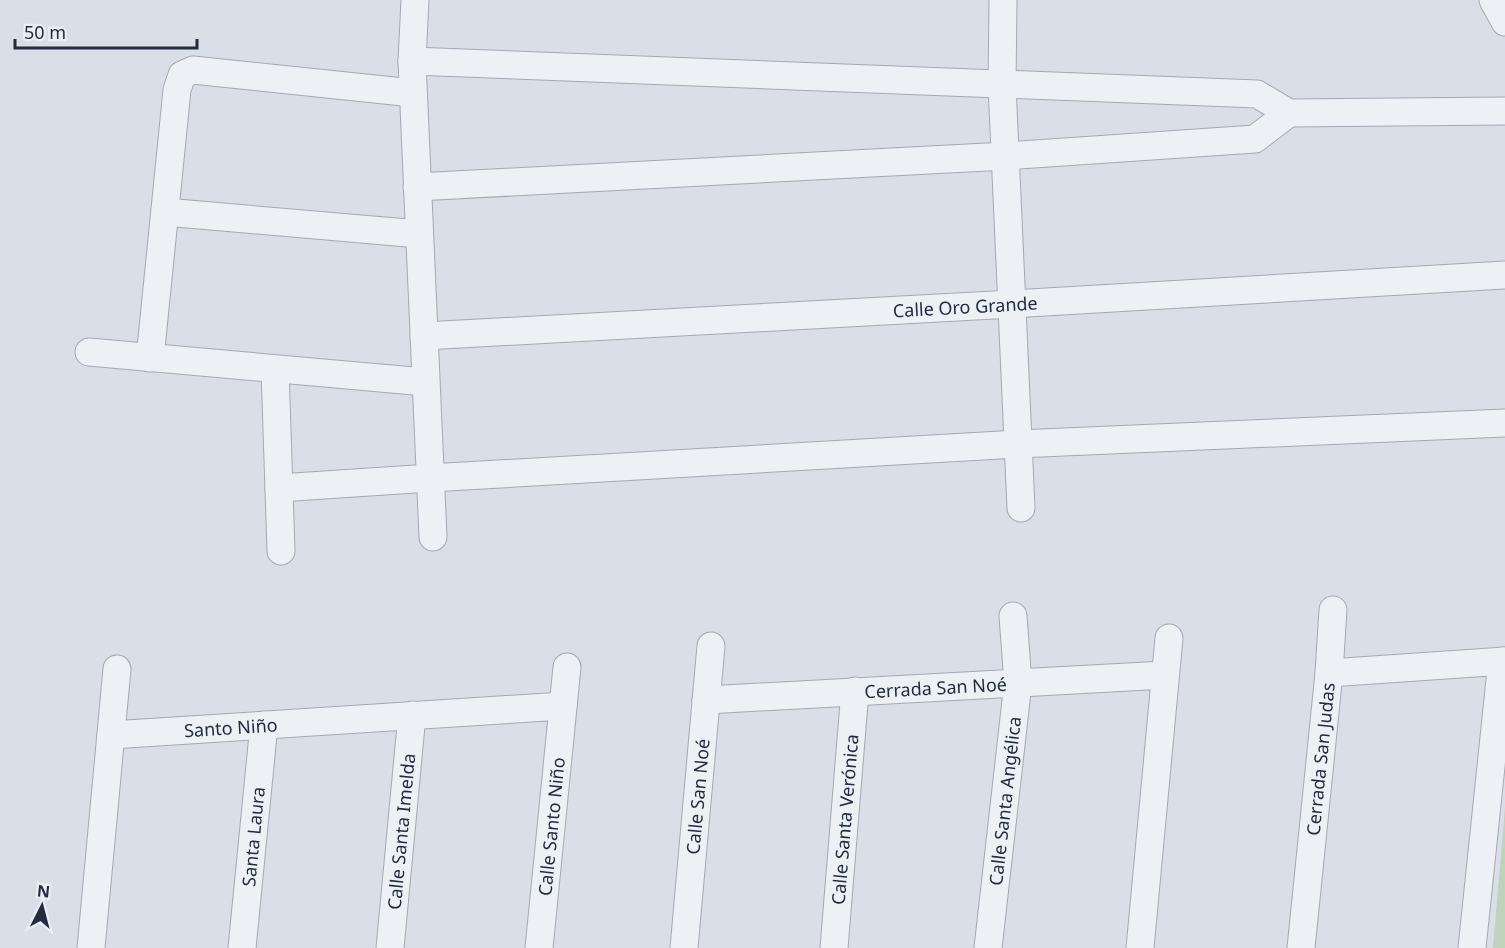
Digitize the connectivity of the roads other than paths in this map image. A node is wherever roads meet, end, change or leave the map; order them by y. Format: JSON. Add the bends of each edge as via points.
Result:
{"nodes":[{"id":1,"x":414,"y":0,"type":"edge"},
{"id":2,"x":1003,"y":0,"type":"edge"},
{"id":3,"x":1493,"y":0,"type":"edge"},
{"id":4,"x":1505,"y":22,"type":"edge"},
{"id":5,"x":412,"y":61,"type":"junction"},
{"id":6,"x":1002,"y":85,"type":"junction"},
{"id":7,"x":413,"y":93,"type":"junction"},
{"id":8,"x":1505,"y":111,"type":"edge"},
{"id":9,"x":1288,"y":114,"type":"junction"},
{"id":10,"x":1006,"y":156,"type":"junction"},
{"id":11,"x":417,"y":187,"type":"junction"},
{"id":12,"x":165,"y":212,"type":"junction"},
{"id":13,"x":419,"y":234,"type":"junction"},
{"id":14,"x":1505,"y":275,"type":"edge"},
{"id":15,"x":1012,"y":304,"type":"junction"},
{"id":16,"x":424,"y":336,"type":"junction"},
{"id":17,"x":89,"y":352,"type":"dead end"},
{"id":18,"x":150,"y":358,"type":"junction"},
{"id":19,"x":275,"y":369,"type":"junction"},
{"id":20,"x":425,"y":382,"type":"junction"},
{"id":21,"x":1505,"y":423,"type":"edge"},
{"id":22,"x":1018,"y":444,"type":"junction"},
{"id":23,"x":430,"y":478,"type":"junction"},
{"id":24,"x":279,"y":488,"type":"junction"},
{"id":25,"x":1021,"y":508,"type":"dead end"},
{"id":26,"x":433,"y":537,"type":"dead end"},
{"id":27,"x":281,"y":550,"type":"dead end"},
{"id":28,"x":1333,"y":610,"type":"dead end"},
{"id":29,"x":1013,"y":616,"type":"dead end"},
{"id":30,"x":1169,"y":638,"type":"dead end"},
{"id":31,"x":711,"y":646,"type":"dead end"},
{"id":32,"x":1504,"y":661,"type":"edge"},
{"id":33,"x":567,"y":667,"type":"dead end"},
{"id":34,"x":117,"y":669,"type":"dead end"},
{"id":35,"x":1329,"y":673,"type":"junction"},
{"id":36,"x":1165,"y":675,"type":"junction"},
{"id":37,"x":1018,"y":683,"type":"junction"},
{"id":38,"x":855,"y":691,"type":"junction"},
{"id":39,"x":706,"y":700,"type":"junction"},
{"id":40,"x":563,"y":706,"type":"junction"},
{"id":41,"x":412,"y":715,"type":"junction"},
{"id":42,"x":264,"y":725,"type":"junction"},
{"id":43,"x":111,"y":735,"type":"junction"},
{"id":44,"x":91,"y":948,"type":"edge"},
{"id":45,"x":242,"y":948,"type":"edge"},
{"id":46,"x":390,"y":948,"type":"edge"},
{"id":47,"x":539,"y":948,"type":"edge"},
{"id":48,"x":684,"y":948,"type":"edge"},
{"id":49,"x":834,"y":948,"type":"edge"},
{"id":50,"x":988,"y":948,"type":"edge"},
{"id":51,"x":1140,"y":948,"type":"edge"},
{"id":52,"x":1301,"y":948,"type":"edge"},
{"id":53,"x":1472,"y":948,"type":"edge"}],
"edges":[{"from":1,"to":5,"type":"street"},
{"from":2,"to":6,"type":"street"},
{"from":3,"to":4,"type":"street"},
{"from":5,"to":6,"type":"street"},
{"from":5,"to":7,"type":"street"},
{"from":6,"to":9,"type":"street","via":[[1257,94]]},
{"from":6,"to":10,"type":"street"},
{"from":7,"to":11,"type":"street"},
{"from":7,"to":12,"type":"street","via":[[193,70],[182,75],[177,90]]},
{"from":8,"to":9,"type":"street"},
{"from":9,"to":10,"type":"street","via":[[1255,139]]},
{"from":10,"to":11,"type":"street"},
{"from":10,"to":15,"type":"street"},
{"from":11,"to":13,"type":"street"},
{"from":12,"to":13,"type":"street"},
{"from":12,"to":18,"type":"street"},
{"from":13,"to":16,"type":"street"},
{"from":14,"to":15,"type":"street","name":"Calle Oro Grande"},
{"from":15,"to":16,"type":"street","name":"Calle Oro Grande"},
{"from":15,"to":22,"type":"street"},
{"from":16,"to":20,"type":"street"},
{"from":17,"to":18,"type":"street"},
{"from":18,"to":19,"type":"street"},
{"from":19,"to":20,"type":"street"},
{"from":19,"to":24,"type":"street"},
{"from":20,"to":23,"type":"street"},
{"from":21,"to":22,"type":"street"},
{"from":22,"to":23,"type":"street"},
{"from":22,"to":25,"type":"street"},
{"from":23,"to":24,"type":"street"},
{"from":23,"to":26,"type":"street"},
{"from":24,"to":27,"type":"street"},
{"from":28,"to":35,"type":"street"},
{"from":29,"to":37,"type":"street","name":"Calle Santa Angélica"},
{"from":30,"to":36,"type":"street"},
{"from":31,"to":39,"type":"street","name":"Calle San Noé"},
{"from":32,"to":35,"type":"street","name":"Cerrada San Judas"},
{"from":32,"to":53,"type":"street"},
{"from":33,"to":40,"type":"street","name":"Calle Santo Niño"},
{"from":34,"to":43,"type":"street"},
{"from":35,"to":52,"type":"street","name":"Cerrada San Judas"},
{"from":36,"to":37,"type":"street","name":"Cerrada San Noé"},
{"from":36,"to":51,"type":"street"},
{"from":37,"to":38,"type":"street","name":"Cerrada San Noé"},
{"from":37,"to":50,"type":"street","name":"Calle Santa Angélica"},
{"from":38,"to":39,"type":"street","name":"Cerrada San Noé"},
{"from":38,"to":49,"type":"street","name":"Calle Santa Verónica"},
{"from":39,"to":48,"type":"street","name":"Calle San Noé"},
{"from":40,"to":41,"type":"street","name":"Santo Niño"},
{"from":40,"to":47,"type":"street","name":"Calle Santo Niño"},
{"from":41,"to":42,"type":"street","name":"Santo Niño"},
{"from":41,"to":46,"type":"street","name":"Calle Santa Imelda"},
{"from":42,"to":43,"type":"street","name":"Santo Niño"},
{"from":42,"to":45,"type":"street","name":"Santa Laura"},
{"from":43,"to":44,"type":"street"}]}
